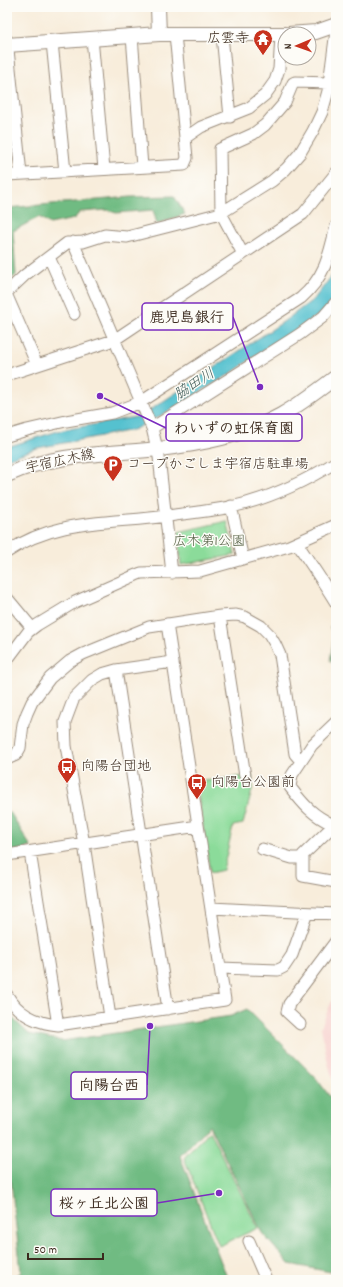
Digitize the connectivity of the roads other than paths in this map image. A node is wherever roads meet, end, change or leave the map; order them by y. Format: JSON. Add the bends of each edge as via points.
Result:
{"nodes":[{"id":1,"x":158,"y":7,"type":"edge"},
{"id":2,"x":336,"y":25,"type":"edge"},
{"id":3,"x":336,"y":31,"type":"edge"},
{"id":4,"x":317,"y":32,"type":"edge"},
{"id":5,"x":159,"y":34,"type":"junction"},
{"id":6,"x":175,"y":34,"type":"junction"},
{"id":7,"x":222,"y":34,"type":"junction"},
{"id":8,"x":277,"y":34,"type":"edge"},
{"id":9,"x":132,"y":36,"type":"junction"},
{"id":10,"x":92,"y":38,"type":"junction"},
{"id":11,"x":52,"y":42,"type":"junction"},
{"id":12,"x":7,"y":43,"type":"edge"},
{"id":13,"x":280,"y":66,"type":"edge"},
{"id":14,"x":329,"y":83,"type":"junction"},
{"id":15,"x":230,"y":117,"type":"junction"},
{"id":16,"x":185,"y":138,"type":"junction"},
{"id":17,"x":142,"y":167,"type":"junction"},
{"id":18,"x":104,"y":170,"type":"junction"},
{"id":19,"x":65,"y":172,"type":"junction"},
{"id":20,"x":336,"y":173,"type":"edge"},
{"id":21,"x":22,"y":174,"type":"junction"},
{"id":22,"x":7,"y":175,"type":"edge"},
{"id":23,"x":220,"y":213,"type":"junction"},
{"id":24,"x":336,"y":226,"type":"edge"},
{"id":25,"x":73,"y":242,"type":"junction"},
{"id":26,"x":244,"y":254,"type":"junction"},
{"id":27,"x":49,"y":257,"type":"junction"},
{"id":28,"x":7,"y":292,"type":"edge"},
{"id":29,"x":7,"y":296,"type":"edge"},
{"id":30,"x":336,"y":302,"type":"edge"},
{"id":31,"x":74,"y":314,"type":"dead end"},
{"id":32,"x":114,"y":340,"type":"junction"},
{"id":33,"x":37,"y":365,"type":"junction"},
{"id":34,"x":7,"y":375,"type":"edge"},
{"id":35,"x":336,"y":376,"type":"edge"},
{"id":36,"x":141,"y":405,"type":"junction"},
{"id":37,"x":151,"y":426,"type":"junction"},
{"id":38,"x":7,"y":436,"type":"edge"},
{"id":39,"x":158,"y":449,"type":"junction"},
{"id":40,"x":336,"y":462,"type":"edge"},
{"id":41,"x":7,"y":475,"type":"edge"},
{"id":42,"x":232,"y":506,"type":"junction"},
{"id":43,"x":166,"y":516,"type":"junction"},
{"id":44,"x":336,"y":525,"type":"edge"},
{"id":45,"x":297,"y":543,"type":"junction"},
{"id":46,"x":7,"y":552,"type":"edge"},
{"id":47,"x":243,"y":559,"type":"junction"},
{"id":48,"x":172,"y":573,"type":"junction"},
{"id":49,"x":7,"y":598,"type":"edge"},
{"id":50,"x":336,"y":603,"type":"edge"},
{"id":51,"x":220,"y":616,"type":"junction"},
{"id":52,"x":167,"y":624,"type":"junction"},
{"id":53,"x":32,"y":628,"type":"junction"},
{"id":54,"x":7,"y":660,"type":"edge"},
{"id":55,"x":173,"y":662,"type":"junction"},
{"id":56,"x":116,"y":670,"type":"junction"},
{"id":57,"x":336,"y":722,"type":"edge"},
{"id":58,"x":7,"y":759,"type":"edge"},
{"id":59,"x":301,"y":761,"type":"junction"},
{"id":60,"x":245,"y":776,"type":"dead end"},
{"id":61,"x":335,"y":824,"type":"edge"},
{"id":62,"x":198,"y":826,"type":"junction"},
{"id":63,"x":141,"y":835,"type":"junction"},
{"id":64,"x":84,"y":844,"type":"junction"},
{"id":65,"x":262,"y":849,"type":"dead end"},
{"id":66,"x":30,"y":852,"type":"junction"},
{"id":67,"x":7,"y":855,"type":"edge"},
{"id":68,"x":303,"y":858,"type":"junction"},
{"id":69,"x":336,"y":882,"type":"edge"},
{"id":70,"x":211,"y":908,"type":"junction"},
{"id":71,"x":307,"y":913,"type":"junction"},
{"id":72,"x":336,"y":914,"type":"edge"},
{"id":73,"x":336,"y":941,"type":"edge"},
{"id":74,"x":220,"y":968,"type":"junction"},
{"id":75,"x":7,"y":995,"type":"edge"},
{"id":76,"x":168,"y":1009,"type":"junction"},
{"id":77,"x":110,"y":1017,"type":"junction"},
{"id":78,"x":300,"y":1024,"type":"dead end"},
{"id":79,"x":58,"y":1025,"type":"junction"},
{"id":80,"x":249,"y":1241,"type":"dead end"},
{"id":81,"x":266,"y":1280,"type":"edge"}],
"edges":[{"from":1,"to":5,"type":"street"},
{"from":2,"to":4,"type":"street"},
{"from":3,"to":14,"type":"street"},
{"from":5,"to":6,"type":"street"},
{"from":5,"to":9,"type":"street"},
{"from":6,"to":7,"type":"street"},
{"from":6,"to":16,"type":"street"},
{"from":7,"to":8,"type":"street"},
{"from":7,"to":15,"type":"street"},
{"from":9,"to":10,"type":"street"},
{"from":9,"to":17,"type":"street"},
{"from":10,"to":11,"type":"street"},
{"from":10,"to":18,"type":"street"},
{"from":11,"to":12,"type":"street"},
{"from":11,"to":19,"type":"street"},
{"from":12,"to":21,"type":"street"},
{"from":13,"to":15,"type":"street","via":[[275,81],[265,95],[249,108]]},
{"from":14,"to":23,"type":"street","via":[[322,112],[300,153],[272,181]]},
{"from":14,"to":23,"type":"street","via":[[293,83],[285,102],[265,125],[253,134],[220,149]]},
{"from":15,"to":16,"type":"street","via":[[200,127]]},
{"from":16,"to":17,"type":"street","via":[[187,158],[184,164]]},
{"from":17,"to":18,"type":"street"},
{"from":18,"to":19,"type":"street"},
{"from":19,"to":21,"type":"street"},
{"from":20,"to":26,"type":"street","via":[[303,214]]},
{"from":21,"to":22,"type":"street"},
{"from":23,"to":25,"type":"street","via":[[127,237],[105,235],[83,242]]},
{"from":23,"to":26,"type":"street"},
{"from":24,"to":36,"type":"street","via":[[324,270],[310,291]]},
{"from":25,"to":27,"type":"street","via":[[67,243]]},
{"from":25,"to":32,"type":"street"},
{"from":26,"to":32,"type":"street"},
{"from":27,"to":28,"type":"street"},
{"from":27,"to":31,"type":"street"},
{"from":29,"to":33,"type":"street"},
{"from":30,"to":37,"type":"street","via":[[323,317],[300,334]]},
{"from":32,"to":33,"type":"street"},
{"from":32,"to":36,"type":"street"},
{"from":33,"to":34,"type":"street"},
{"from":35,"to":39,"type":"street","name":"宇宿広木線","via":[[300,404],[260,425],[219,439]]},
{"from":36,"to":37,"type":"street"},
{"from":36,"to":38,"type":"street"},
{"from":37,"to":39,"type":"street"},
{"from":39,"to":41,"type":"street","name":"宇宿広木線","via":[[80,455],[35,465]]},
{"from":39,"to":43,"type":"street"},
{"from":40,"to":42,"type":"street","via":[[306,480]]},
{"from":42,"to":43,"type":"street"},
{"from":42,"to":47,"type":"street"},
{"from":43,"to":46,"type":"street","via":[[69,526],[47,532]]},
{"from":43,"to":48,"type":"street"},
{"from":44,"to":45,"type":"street"},
{"from":45,"to":47,"type":"street"},
{"from":45,"to":50,"type":"street"},
{"from":47,"to":48,"type":"street","via":[[200,571]]},
{"from":48,"to":53,"type":"street","via":[[141,573],[75,602]]},
{"from":49,"to":53,"type":"street"},
{"from":51,"to":52,"type":"street"},
{"from":51,"to":59,"type":"street","via":[[245,617],[270,634],[280,655],[295,754]]},
{"from":51,"to":60,"type":"street"},
{"from":52,"to":55,"type":"street"},
{"from":52,"to":58,"type":"street","via":[[149,627],[70,661],[50,678],[32,702],[24,724],[20,748],[16,755]]},
{"from":53,"to":54,"type":"street"},
{"from":55,"to":56,"type":"street"},
{"from":55,"to":62,"type":"street"},
{"from":56,"to":63,"type":"street"},
{"from":56,"to":64,"type":"street","via":[[102,674],[83,688],[74,698],[65,722],[66,746]]},
{"from":57,"to":59,"type":"street","via":[[312,745]]},
{"from":59,"to":61,"type":"street","via":[[292,775],[290,787],[305,807],[323,821]]},
{"from":61,"to":68,"type":"street","via":[[303,854]]},
{"from":62,"to":63,"type":"street"},
{"from":62,"to":70,"type":"street"},
{"from":63,"to":64,"type":"street"},
{"from":63,"to":76,"type":"street"},
{"from":64,"to":66,"type":"street"},
{"from":64,"to":77,"type":"street"},
{"from":65,"to":68,"type":"street","via":[[292,858]]},
{"from":66,"to":67,"type":"street"},
{"from":66,"to":79,"type":"street"},
{"from":68,"to":69,"type":"street","via":[[303,876]]},
{"from":70,"to":71,"type":"street"},
{"from":70,"to":74,"type":"street"},
{"from":71,"to":72,"type":"street"},
{"from":71,"to":74,"type":"street","via":[[292,955],[284,967],[278,970]]},
{"from":73,"to":78,"type":"street","via":[[288,1004],[287,1012]]},
{"from":74,"to":76,"type":"street","via":[[225,1000]]},
{"from":75,"to":79,"type":"street","via":[[16,1008],[26,1015],[45,1024]]},
{"from":76,"to":77,"type":"street"},
{"from":77,"to":79,"type":"street"},
{"from":80,"to":81,"type":"street"}]}
